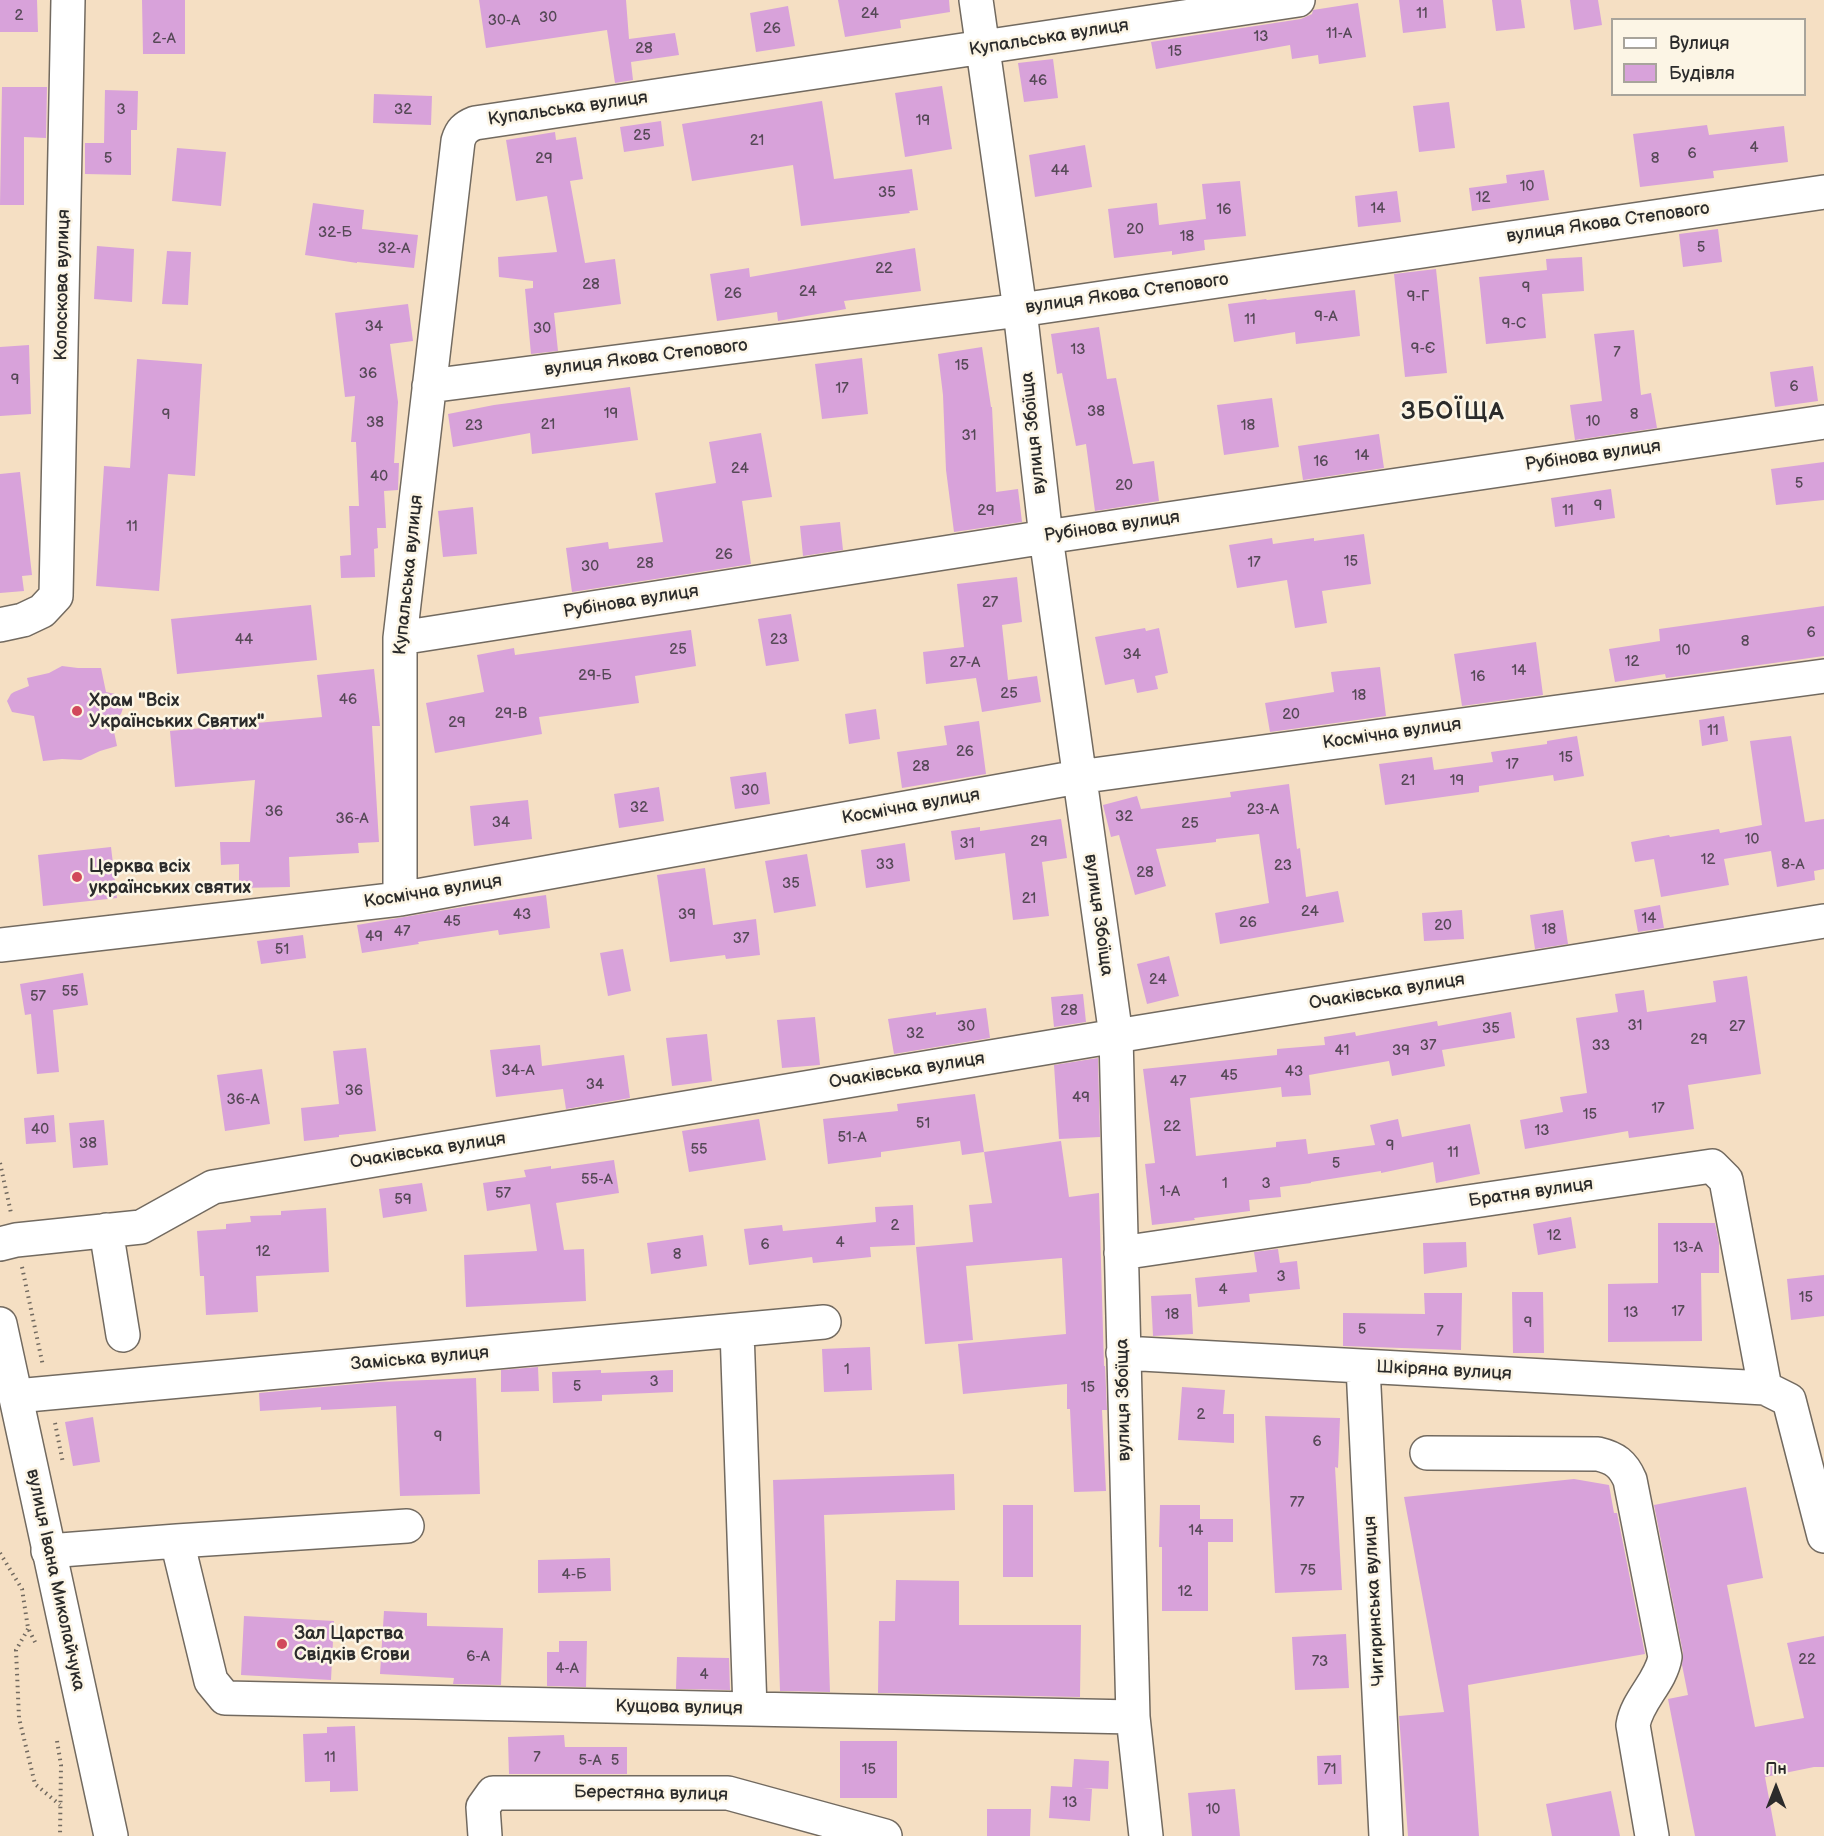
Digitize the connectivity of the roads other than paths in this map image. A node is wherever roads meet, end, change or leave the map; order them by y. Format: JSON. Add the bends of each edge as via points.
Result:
{"nodes":[{"id":1,"x":68,"y":0,"type":"edge"},
{"id":2,"x":976,"y":0,"type":"edge"},
{"id":3,"x":1298,"y":0,"type":"edge"},
{"id":4,"x":983,"y":48,"type":"junction"},
{"id":5,"x":1824,"y":192,"type":"edge"},
{"id":6,"x":1020,"y":310,"type":"junction"},
{"id":7,"x":429,"y":386,"type":"junction"},
{"id":8,"x":1824,"y":422,"type":"edge"},
{"id":9,"x":1046,"y":537,"type":"junction"},
{"id":10,"x":0,"y":625,"type":"edge"},
{"id":11,"x":400,"y":638,"type":"junction"},
{"id":12,"x":1824,"y":676,"type":"edge"},
{"id":13,"x":1078,"y":777,"type":"junction"},
{"id":14,"x":400,"y":899,"type":"junction"},
{"id":15,"x":1824,"y":921,"type":"edge"},
{"id":16,"x":0,"y":945,"type":"edge"},
{"id":17,"x":1116,"y":1036,"type":"junction"},
{"id":18,"x":106,"y":1230,"type":"junction"},
{"id":19,"x":0,"y":1244,"type":"edge"},
{"id":20,"x":1121,"y":1253,"type":"junction"},
{"id":21,"x":824,"y":1322,"type":"dead end"},
{"id":22,"x":0,"y":1324,"type":"edge"},
{"id":23,"x":737,"y":1330,"type":"junction"},
{"id":24,"x":123,"y":1335,"type":"dead end"},
{"id":25,"x":1123,"y":1353,"type":"junction"},
{"id":26,"x":1363,"y":1366,"type":"junction"},
{"id":27,"x":1765,"y":1388,"type":"junction"},
{"id":28,"x":16,"y":1396,"type":"junction"},
{"id":29,"x":1427,"y":1453,"type":"dead end"},
{"id":30,"x":407,"y":1526,"type":"dead end"},
{"id":31,"x":1824,"y":1536,"type":"edge"},
{"id":32,"x":177,"y":1541,"type":"junction"},
{"id":33,"x":48,"y":1551,"type":"junction"},
{"id":34,"x":750,"y":1709,"type":"junction"},
{"id":35,"x":1132,"y":1718,"type":"junction"},
{"id":36,"x":111,"y":1836,"type":"edge"},
{"id":37,"x":485,"y":1836,"type":"edge"},
{"id":38,"x":885,"y":1836,"type":"edge"},
{"id":39,"x":1146,"y":1836,"type":"edge"},
{"id":40,"x":1386,"y":1836,"type":"edge"},
{"id":41,"x":1652,"y":1836,"type":"edge"}],
"edges":[{"from":1,"to":10,"type":"street","name":"Колоскова вулиця","via":[[56,596],[42,611]]},
{"from":2,"to":4,"type":"street","name":"вулиця Збоїща"},
{"from":3,"to":4,"type":"street","name":"Купальська вулиця"},
{"from":4,"to":6,"type":"street","name":"вулиця Збоїща"},
{"from":4,"to":7,"type":"street","name":"Купальська вулиця","via":[[467,126],[458,141]]},
{"from":5,"to":6,"type":"street","name":"вулиця Якова Степового"},
{"from":6,"to":7,"type":"street","name":"вулиця Якова Степового"},
{"from":6,"to":9,"type":"street","name":"вулиця Збоїща"},
{"from":7,"to":11,"type":"street","name":"Купальська вулиця"},
{"from":8,"to":9,"type":"street","name":"Рубінова вулиця"},
{"from":9,"to":11,"type":"street","name":"Рубінова вулиця"},
{"from":9,"to":13,"type":"street","name":"вулиця Збоїща"},
{"from":11,"to":14,"type":"street","name":"Купальська вулиця"},
{"from":12,"to":13,"type":"street","name":"Космічна вулиця"},
{"from":13,"to":14,"type":"street","name":"Космічна вулиця"},
{"from":13,"to":17,"type":"street","name":"вулиця Збоїща"},
{"from":14,"to":16,"type":"street","name":"Космічна вулиця"},
{"from":15,"to":17,"type":"street","name":"Очаківська вулиця"},
{"from":17,"to":18,"type":"street","name":"Очаківська вулиця","via":[[213,1187],[141,1227]]},
{"from":17,"to":20,"type":"street","name":"вулиця Збоїща"},
{"from":18,"to":19,"type":"street","name":"Очаківська вулиця"},
{"from":18,"to":24,"type":"street"},
{"from":20,"to":25,"type":"street","name":"вулиця Збоїща"},
{"from":20,"to":27,"type":"street","name":"Братня вулиця","via":[[1712,1166],[1726,1180]]},
{"from":21,"to":23,"type":"street","name":"Заміська вулиця"},
{"from":22,"to":28,"type":"street","name":"вулиця Івана Миколайчука"},
{"from":23,"to":28,"type":"street","name":"Заміська вулиця"},
{"from":23,"to":34,"type":"street"},
{"from":25,"to":26,"type":"street","name":"Шкіряна вулиця"},
{"from":25,"to":35,"type":"street","name":"вулиця Збоїща"},
{"from":26,"to":27,"type":"street","name":"Шкіряна вулиця"},
{"from":26,"to":40,"type":"street","name":"Чигиринська вулиця"},
{"from":27,"to":31,"type":"street","via":[[1789,1400]]},
{"from":28,"to":33,"type":"street","name":"вулиця Івана Миколайчука"},
{"from":29,"to":41,"type":"street","via":[[1598,1454],[1613,1458],[1624,1467],[1630,1480],[1665,1657],[1633,1725]]},
{"from":30,"to":32,"type":"street"},
{"from":32,"to":33,"type":"street"},
{"from":32,"to":34,"type":"street","name":"Кущова вулиця","via":[[211,1681],[225,1698]]},
{"from":33,"to":36,"type":"street","name":"вулиця Івана Миколайчука"},
{"from":34,"to":35,"type":"street","name":"Кущова вулиця"},
{"from":35,"to":39,"type":"street","name":"вулиця Збоїща"},
{"from":37,"to":38,"type":"street","name":"Берестяна вулиця","via":[[483,1807],[493,1793],[728,1793]]}]}
